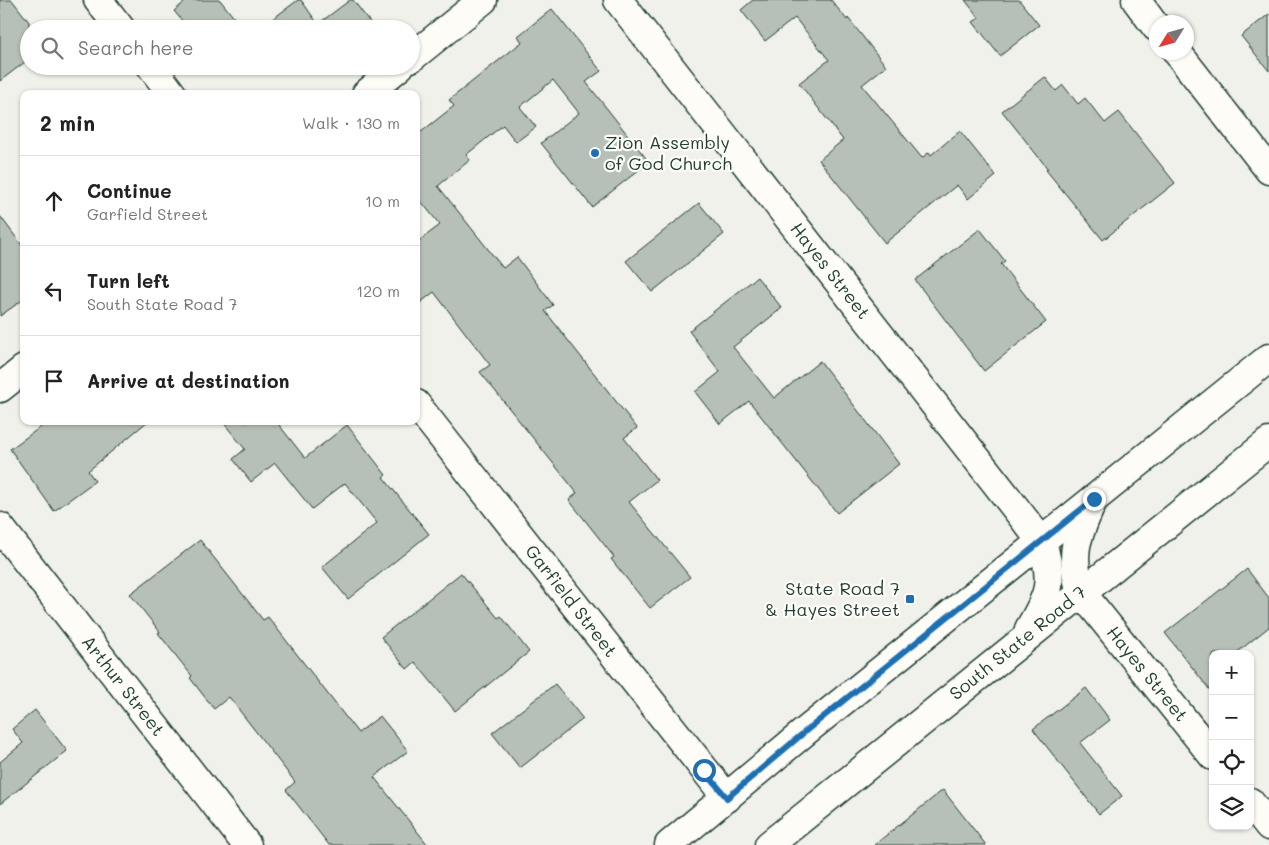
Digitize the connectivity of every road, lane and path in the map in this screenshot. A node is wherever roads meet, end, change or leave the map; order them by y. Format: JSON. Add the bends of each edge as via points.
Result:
{"nodes":[{"id":1,"x":98,"y":0,"type":"edge"},
{"id":2,"x":484,"y":0,"type":"edge"},
{"id":3,"x":618,"y":0,"type":"edge"},
{"id":4,"x":1136,"y":0,"type":"edge"},
{"id":5,"x":1149,"y":18,"type":"edge"},
{"id":6,"x":114,"y":20,"type":"edge"},
{"id":7,"x":420,"y":51,"type":"edge"},
{"id":8,"x":1183,"y":60,"type":"edge"},
{"id":9,"x":158,"y":75,"type":"edge"},
{"id":10,"x":389,"y":75,"type":"edge"},
{"id":11,"x":169,"y":90,"type":"edge"},
{"id":12,"x":371,"y":90,"type":"edge"},
{"id":13,"x":1269,"y":170,"type":"edge"},
{"id":14,"x":1269,"y":358,"type":"edge"},
{"id":15,"x":20,"y":372,"type":"edge"},
{"id":16,"x":0,"y":388,"type":"edge"},
{"id":17,"x":420,"y":409,"type":"edge"},
{"id":18,"x":1269,"y":442,"type":"edge"},
{"id":19,"x":1094,"y":499,"type":"junction"},
{"id":20,"x":0,"y":527,"type":"edge"},
{"id":21,"x":1042,"y":542,"type":"junction"},
{"id":22,"x":1081,"y":592,"type":"junction"},
{"id":23,"x":1023,"y":639,"type":"junction"},
{"id":24,"x":1209,"y":751,"type":"edge"},
{"id":25,"x":727,"y":798,"type":"junction"},
{"id":26,"x":1254,"y":807,"type":"edge"},
{"id":27,"x":1269,"y":826,"type":"edge"},
{"id":28,"x":247,"y":845,"type":"edge"},
{"id":29,"x":670,"y":845,"type":"edge"},
{"id":30,"x":769,"y":845,"type":"edge"}],
"edges":[{"from":1,"to":6,"type":"street"},
{"from":2,"to":7,"type":"street"},
{"from":3,"to":21,"type":"street","name":"Hayes Street"},
{"from":4,"to":5,"type":"street"},
{"from":8,"to":13,"type":"street"},
{"from":9,"to":11,"type":"street"},
{"from":10,"to":12,"type":"street"},
{"from":14,"to":19,"type":"street"},
{"from":15,"to":16,"type":"street"},
{"from":17,"to":25,"type":"street","name":"Garfield Street"},
{"from":18,"to":22,"type":"street","name":"South State Road 7"},
{"from":19,"to":21,"type":"street"},
{"from":19,"to":22,"type":"street","via":[[1075,550],[1075,572]]},
{"from":20,"to":28,"type":"street","name":"Arthur Street"},
{"from":21,"to":23,"type":"street","via":[[1050,586]]},
{"from":21,"to":25,"type":"street"},
{"from":22,"to":23,"type":"street","name":"South State Road 7"},
{"from":22,"to":24,"type":"street","name":"Hayes Street"},
{"from":23,"to":30,"type":"street","name":"South State Road 7"},
{"from":25,"to":29,"type":"street"},
{"from":26,"to":27,"type":"street"}]}
